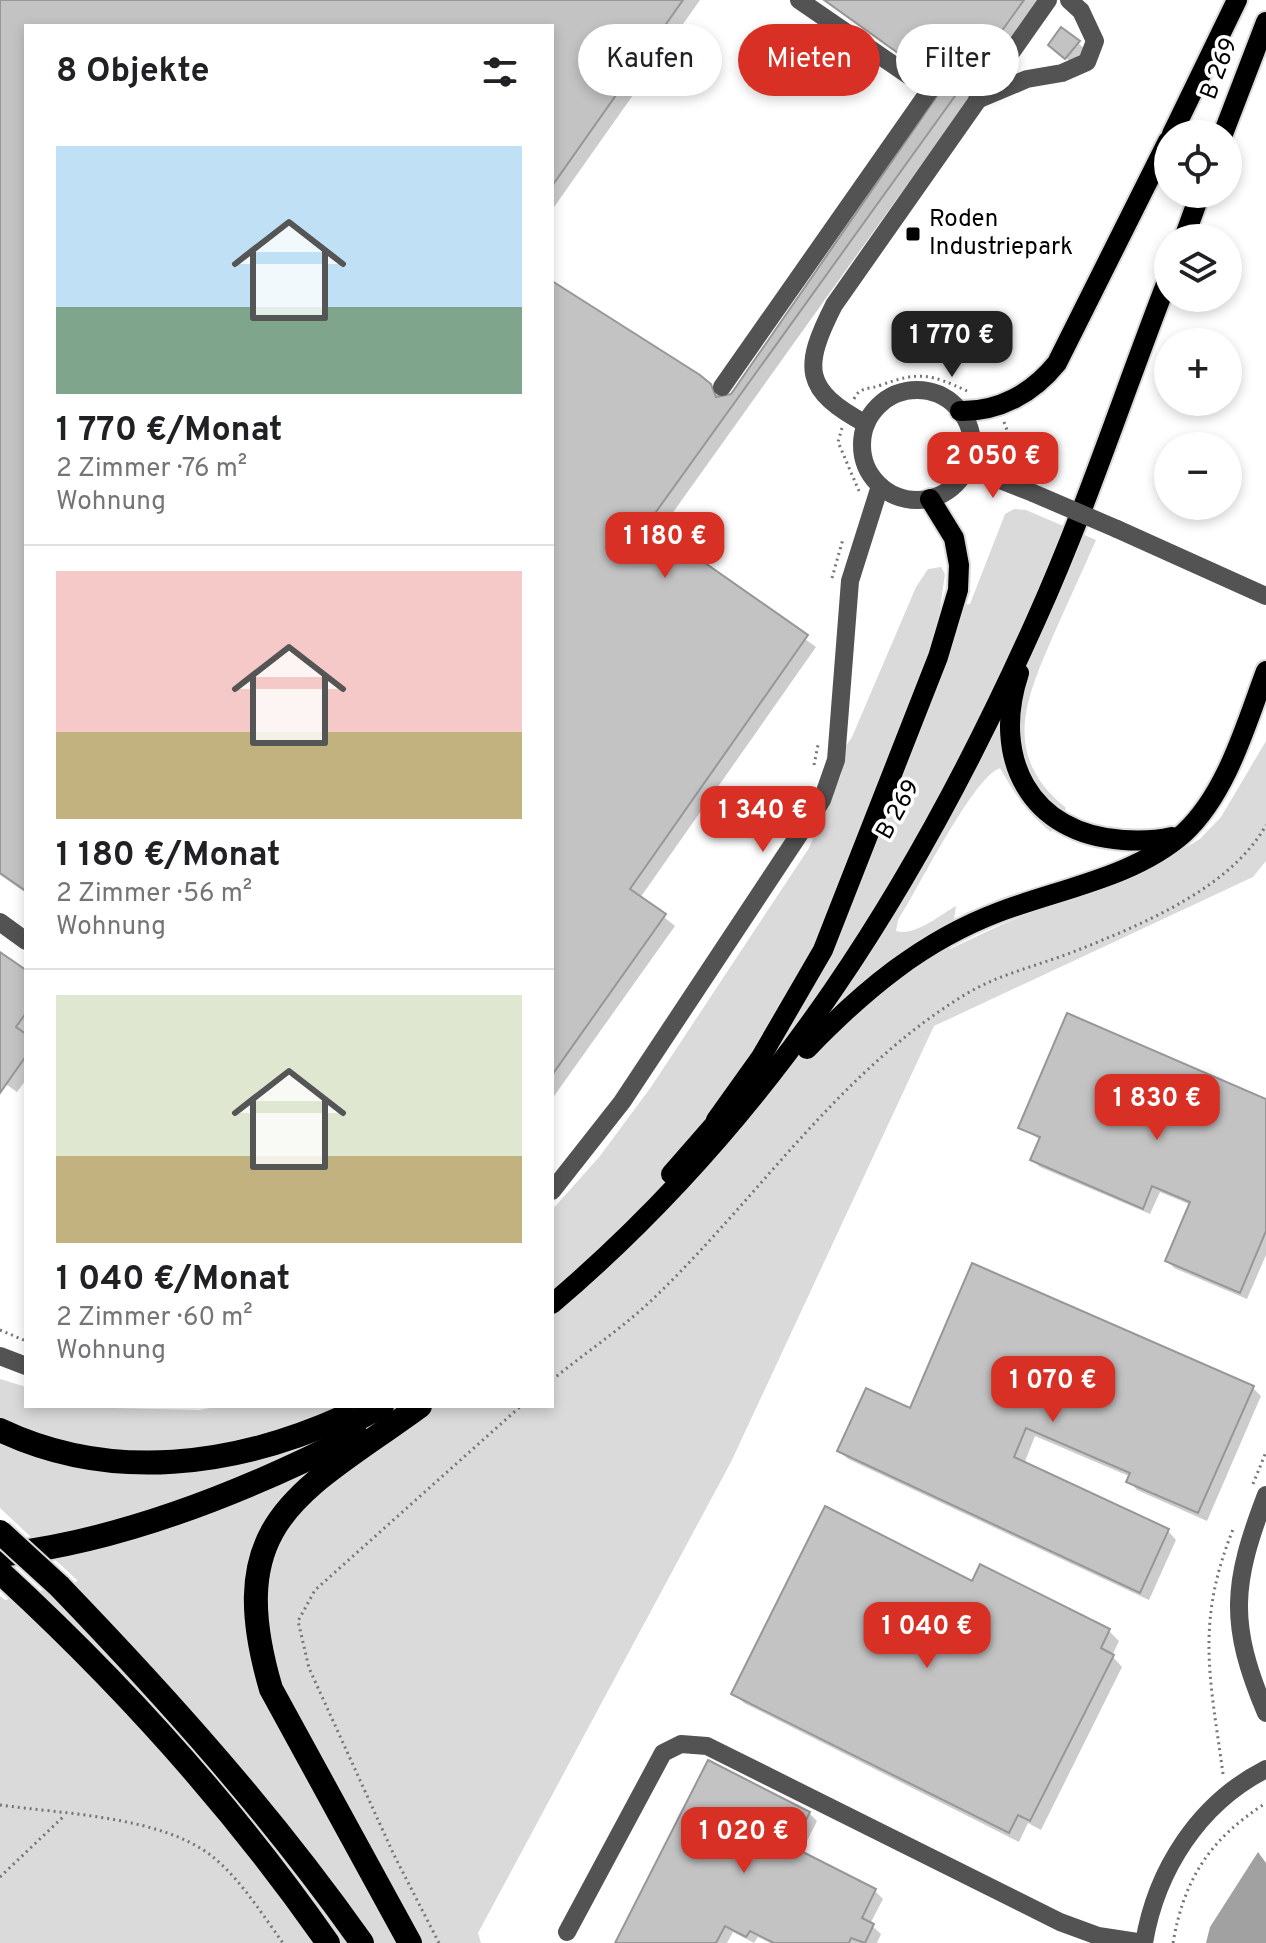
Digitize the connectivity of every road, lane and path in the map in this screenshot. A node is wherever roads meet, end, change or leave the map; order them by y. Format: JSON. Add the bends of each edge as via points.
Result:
{"nodes":[{"id":1,"x":799,"y":0,"type":"edge"},
{"id":2,"x":1048,"y":0,"type":"edge"},
{"id":3,"x":1069,"y":0,"type":"edge"},
{"id":4,"x":1237,"y":0,"type":"edge"},
{"id":5,"x":1266,"y":22,"type":"edge"},
{"id":6,"x":977,"y":100,"type":"junction"},
{"id":7,"x":1179,"y":120,"type":"edge"},
{"id":8,"x":1228,"y":120,"type":"edge"},
{"id":9,"x":1154,"y":169,"type":"edge"},
{"id":10,"x":1154,"y":312,"type":"edge"},
{"id":11,"x":1155,"y":312,"type":"edge"},
{"id":12,"x":722,"y":387,"type":"dead end"},
{"id":13,"x":970,"y":393,"type":"dead end"},
{"id":14,"x":998,"y":407,"type":"junction"},
{"id":15,"x":960,"y":411,"type":"junction"},
{"id":16,"x":847,"y":414,"type":"junction"},
{"id":17,"x":866,"y":424,"type":"junction"},
{"id":18,"x":967,"y":467,"type":"junction"},
{"id":19,"x":1032,"y":485,"type":"junction"},
{"id":20,"x":880,"y":486,"type":"junction"},
{"id":21,"x":859,"y":496,"type":"dead end"},
{"id":22,"x":930,"y":499,"type":"junction"},
{"id":23,"x":847,"y":529,"type":"dead end"},
{"id":24,"x":830,"y":589,"type":"dead end"},
{"id":25,"x":1266,"y":596,"type":"edge"},
{"id":26,"x":1037,"y":619,"type":"junction"},
{"id":27,"x":1266,"y":671,"type":"edge"},
{"id":28,"x":819,"y":740,"type":"dead end"},
{"id":29,"x":812,"y":775,"type":"dead end"},
{"id":30,"x":1266,"y":825,"type":"edge"},
{"id":31,"x":1183,"y":833,"type":"junction"},
{"id":32,"x":0,"y":922,"type":"edge"},
{"id":33,"x":24,"y":940,"type":"edge"},
{"id":34,"x":705,"y":1147,"type":"junction"},
{"id":35,"x":554,"y":1188,"type":"edge"},
{"id":36,"x":554,"y":1285,"type":"edge"},
{"id":37,"x":554,"y":1302,"type":"edge"},
{"id":38,"x":0,"y":1330,"type":"edge"},
{"id":39,"x":24,"y":1340,"type":"edge"},
{"id":40,"x":0,"y":1356,"type":"edge"},
{"id":41,"x":24,"y":1365,"type":"edge"},
{"id":42,"x":554,"y":1379,"type":"edge"},
{"id":43,"x":363,"y":1408,"type":"edge"},
{"id":44,"x":378,"y":1408,"type":"edge"},
{"id":45,"x":404,"y":1408,"type":"edge"},
{"id":46,"x":417,"y":1408,"type":"edge"},
{"id":47,"x":519,"y":1408,"type":"edge"},
{"id":48,"x":0,"y":1430,"type":"edge"},
{"id":49,"x":1266,"y":1495,"type":"edge"},
{"id":50,"x":0,"y":1532,"type":"edge"},
{"id":51,"x":0,"y":1543,"type":"edge"},
{"id":52,"x":0,"y":1555,"type":"edge"},
{"id":53,"x":0,"y":1572,"type":"edge"},
{"id":54,"x":1266,"y":1713,"type":"edge"},
{"id":55,"x":1266,"y":1769,"type":"edge"},
{"id":56,"x":1266,"y":1803,"type":"edge"},
{"id":57,"x":0,"y":1805,"type":"edge"},
{"id":58,"x":65,"y":1814,"type":"junction"},
{"id":59,"x":0,"y":1877,"type":"edge"},
{"id":60,"x":567,"y":1932,"type":"dead end"},
{"id":61,"x":283,"y":1943,"type":"edge"},
{"id":62,"x":328,"y":1943,"type":"edge"},
{"id":63,"x":362,"y":1943,"type":"edge"},
{"id":64,"x":410,"y":1943,"type":"edge"},
{"id":65,"x":439,"y":1943,"type":"edge"},
{"id":66,"x":1144,"y":1943,"type":"edge"},
{"id":67,"x":1173,"y":1943,"type":"edge"}],
"edges":[{"from":1,"to":12,"type":"street","via":[[930,90]]},
{"from":2,"to":6,"type":"street"},
{"from":3,"to":6,"type":"street","via":[[1081,11],[1095,41],[1087,62]]},
{"from":4,"to":7,"type":"main road"},
{"from":5,"to":8,"type":"main road","name":"B 269","number":"B 269"},
{"from":6,"to":16,"type":"street","via":[[822,328],[814,374],[822,396]]},
{"from":9,"to":14,"type":"main road","via":[[1057,363],[1045,378]]},
{"from":10,"to":34,"type":"main road","name":"B 269","number":"B 269","via":[[1051,561],[925,819],[810,1006]]},
{"from":11,"to":26,"type":"main road"},
{"from":13,"to":16,"type":"path","via":[[940,378],[907,375],[860,389]]},
{"from":14,"to":15,"type":"main road"},
{"from":14,"to":19,"type":"path"},
{"from":15,"to":17,"type":"street","via":[[934,393],[910,391],[887,399]]},
{"from":15,"to":18,"type":"street","via":[[971,438]]},
{"from":16,"to":17,"type":"street"},
{"from":16,"to":21,"type":"path","via":[[838,442]]},
{"from":17,"to":20,"type":"street","via":[[862,451]]},
{"from":18,"to":19,"type":"street"},
{"from":18,"to":22,"type":"street","via":[[952,487]]},
{"from":19,"to":25,"type":"street","bridge":true},
{"from":20,"to":22,"type":"street","via":[[904,499]]},
{"from":20,"to":35,"type":"street","via":[[850,581],[836,760],[822,800],[622,1102]]},
{"from":22,"to":34,"type":"main road","via":[[954,538],[959,565],[958,590],[938,657],[823,950]]},
{"from":23,"to":24,"type":"path"},
{"from":26,"to":31,"type":"main road","via":[[1009,713],[1009,741],[1027,788],[1057,822],[1101,839],[1141,841]]},
{"from":26,"to":34,"type":"main road","via":[[934,824],[864,946],[810,1028]]},
{"from":27,"to":31,"type":"main road","via":[[1214,796]]},
{"from":28,"to":29,"type":"path"},
{"from":30,"to":42,"type":"path","via":[[1227,874],[1205,888],[1079,949],[999,977],[891,1048],[805,1133],[657,1296]]},
{"from":31,"to":34,"type":"main road","via":[[1127,867],[959,928],[900,965],[839,1016]]},
{"from":32,"to":33,"type":"street"},
{"from":34,"to":36,"type":"main road","name":"B 269","number":"B 269"},
{"from":34,"to":37,"type":"main road","via":[[622,1244]]},
{"from":38,"to":39,"type":"path"},
{"from":40,"to":41,"type":"street"},
{"from":43,"to":48,"type":"highway","via":[[272,1446],[176,1463],[120,1462],[66,1453]]},
{"from":44,"to":51,"type":"highway","via":[[226,1480],[110,1519]]},
{"from":45,"to":52,"type":"highway","via":[[231,1492],[113,1531]]},
{"from":46,"to":64,"type":"highway","via":[[292,1501],[260,1562],[255,1607],[258,1644],[271,1689]]},
{"from":47,"to":65,"type":"path","via":[[315,1590],[298,1621],[309,1668]]},
{"from":49,"to":54,"type":"street","via":[[1242,1564],[1238,1606],[1242,1652]]},
{"from":50,"to":63,"type":"highway","bridge":true,"via":[[59,1586],[221,1759]]},
{"from":53,"to":62,"type":"highway","via":[[180,1754]]},
{"from":55,"to":66,"type":"street","via":[[1227,1794],[1181,1845],[1152,1907]]},
{"from":56,"to":67,"type":"path","via":[[1230,1827],[1203,1862],[1187,1893]]},
{"from":57,"to":58,"type":"path"},
{"from":58,"to":59,"type":"path"},
{"from":58,"to":61,"type":"path","via":[[132,1823],[178,1838],[212,1857]]},
{"from":60,"to":66,"type":"street","via":[[663,1753],[681,1744],[707,1746],[1060,1922],[1098,1936]]}]}
